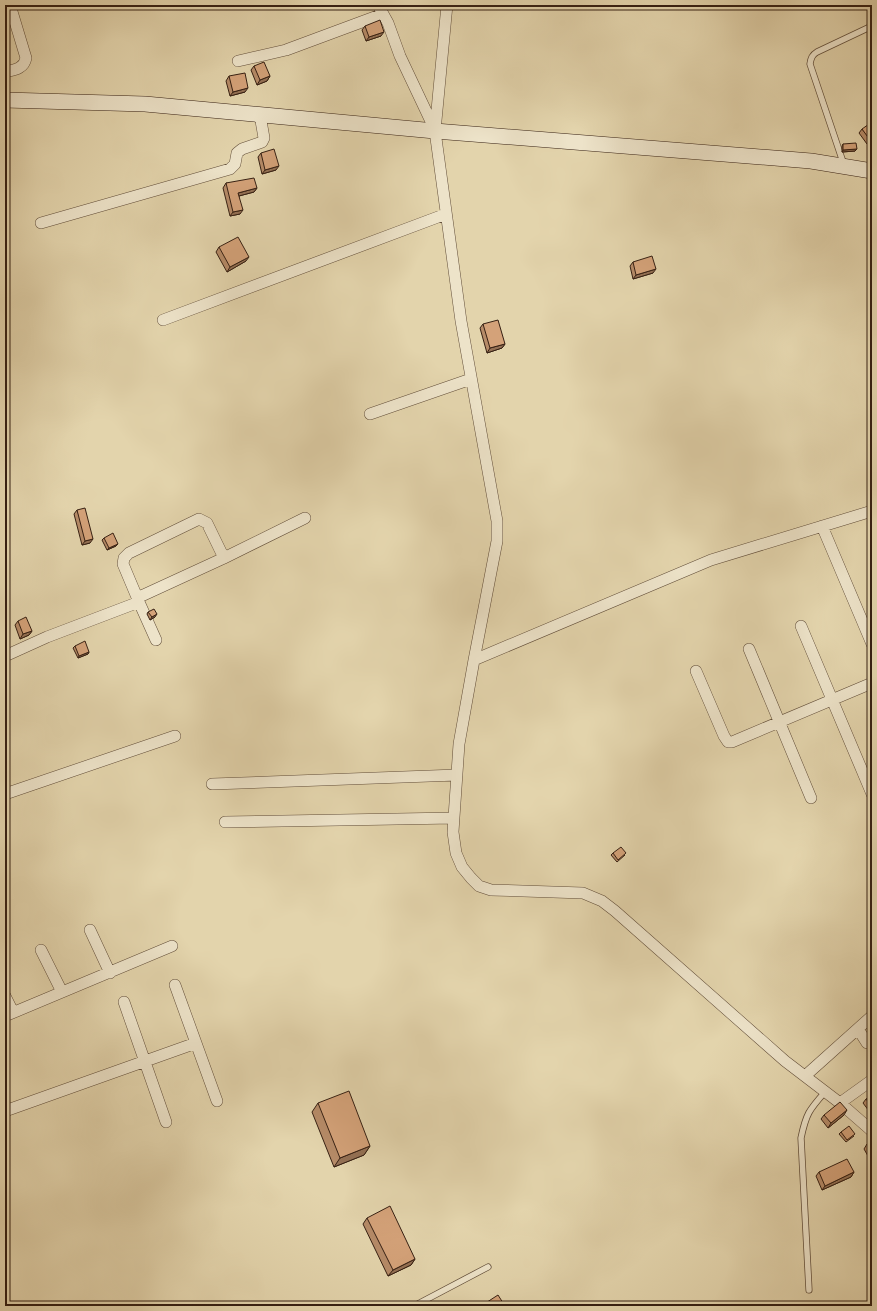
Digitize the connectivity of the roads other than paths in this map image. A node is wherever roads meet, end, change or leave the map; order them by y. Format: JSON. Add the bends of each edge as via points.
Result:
{"nodes":[{"id":1,"x":10,"y":5,"type":"edge"},
{"id":2,"x":447,"y":5,"type":"edge"},
{"id":3,"x":380,"y":9,"type":"edge"},
{"id":4,"x":872,"y":26,"type":"edge"},
{"id":5,"x":238,"y":61,"type":"dead end"},
{"id":6,"x":5,"y":72,"type":"edge"},
{"id":7,"x":5,"y":100,"type":"edge"},
{"id":8,"x":260,"y":115,"type":"junction"},
{"id":9,"x":435,"y":131,"type":"junction"},
{"id":10,"x":845,"y":167,"type":"junction"},
{"id":11,"x":872,"y":171,"type":"edge"},
{"id":12,"x":446,"y":214,"type":"junction"},
{"id":13,"x":40,"y":223,"type":"dead end"},
{"id":14,"x":163,"y":320,"type":"dead end"},
{"id":15,"x":471,"y":379,"type":"junction"},
{"id":16,"x":370,"y":414,"type":"dead end"},
{"id":17,"x":872,"y":511,"type":"edge"},
{"id":18,"x":305,"y":518,"type":"dead end"},
{"id":19,"x":822,"y":526,"type":"junction"},
{"id":20,"x":224,"y":558,"type":"junction"},
{"id":21,"x":138,"y":600,"type":"junction"},
{"id":22,"x":800,"y":626,"type":"dead end"},
{"id":23,"x":156,"y":640,"type":"dead end"},
{"id":24,"x":872,"y":644,"type":"edge"},
{"id":25,"x":749,"y":649,"type":"dead end"},
{"id":26,"x":5,"y":656,"type":"edge"},
{"id":27,"x":474,"y":660,"type":"junction"},
{"id":28,"x":696,"y":671,"type":"dead end"},
{"id":29,"x":872,"y":683,"type":"edge"},
{"id":30,"x":832,"y":700,"type":"junction"},
{"id":31,"x":780,"y":722,"type":"junction"},
{"id":32,"x":175,"y":736,"type":"dead end"},
{"id":33,"x":457,"y":775,"type":"junction"},
{"id":34,"x":212,"y":784,"type":"dead end"},
{"id":35,"x":5,"y":794,"type":"edge"},
{"id":36,"x":872,"y":794,"type":"edge"},
{"id":37,"x":811,"y":798,"type":"dead end"},
{"id":38,"x":454,"y":818,"type":"junction"},
{"id":39,"x":225,"y":822,"type":"dead end"},
{"id":40,"x":90,"y":930,"type":"dead end"},
{"id":41,"x":172,"y":946,"type":"dead end"},
{"id":42,"x":41,"y":950,"type":"dead end"},
{"id":43,"x":110,"y":973,"type":"junction"},
{"id":44,"x":175,"y":985,"type":"dead end"},
{"id":45,"x":62,"y":992,"type":"junction"},
{"id":46,"x":5,"y":996,"type":"edge"},
{"id":47,"x":124,"y":1002,"type":"dead end"},
{"id":48,"x":9,"y":1014,"type":"edge"},
{"id":49,"x":872,"y":1016,"type":"edge"},
{"id":50,"x":858,"y":1029,"type":"junction"},
{"id":51,"x":196,"y":1043,"type":"junction"},
{"id":52,"x":867,"y":1043,"type":"dead end"},
{"id":53,"x":145,"y":1061,"type":"junction"},
{"id":54,"x":805,"y":1076,"type":"junction"},
{"id":55,"x":872,"y":1080,"type":"edge"},
{"id":56,"x":826,"y":1092,"type":"junction"},
{"id":57,"x":217,"y":1101,"type":"dead end"},
{"id":58,"x":840,"y":1103,"type":"junction"},
{"id":59,"x":5,"y":1111,"type":"edge"},
{"id":60,"x":166,"y":1122,"type":"dead end"},
{"id":61,"x":872,"y":1131,"type":"edge"},
{"id":62,"x":488,"y":1267,"type":"dead end"},
{"id":63,"x":809,"y":1290,"type":"dead end"},
{"id":64,"x":414,"y":1306,"type":"edge"}],
"edges":[{"from":1,"to":6,"type":"street","via":[[26,58],[22,66]]},
{"from":2,"to":9,"type":"street"},
{"from":3,"to":5,"type":"street","via":[[286,50]]},
{"from":3,"to":9,"type":"street"},
{"from":4,"to":10,"type":"lane","via":[[812,55],[810,64]]},
{"from":7,"to":8,"type":"main road","via":[[145,104]]},
{"from":8,"to":9,"type":"main road"},
{"from":8,"to":13,"type":"street","via":[[264,138],[262,142],[237,153],[236,164],[230,169]]},
{"from":9,"to":10,"type":"main road","via":[[810,161]]},
{"from":9,"to":12,"type":"street"},
{"from":10,"to":11,"type":"main road"},
{"from":12,"to":14,"type":"street"},
{"from":12,"to":15,"type":"street"},
{"from":15,"to":16,"type":"street"},
{"from":15,"to":27,"type":"street","via":[[498,530]]},
{"from":17,"to":19,"type":"street"},
{"from":18,"to":20,"type":"street"},
{"from":19,"to":24,"type":"street"},
{"from":19,"to":27,"type":"street","via":[[711,560]]},
{"from":20,"to":21,"type":"street"},
{"from":20,"to":21,"type":"street","via":[[207,522],[199,519],[129,553],[123,564]]},
{"from":21,"to":23,"type":"street"},
{"from":21,"to":26,"type":"street"},
{"from":22,"to":30,"type":"street"},
{"from":25,"to":31,"type":"street"},
{"from":27,"to":33,"type":"street","via":[[459,744]]},
{"from":28,"to":31,"type":"street","via":[[728,742]]},
{"from":29,"to":30,"type":"street"},
{"from":30,"to":31,"type":"street"},
{"from":30,"to":36,"type":"street"},
{"from":31,"to":37,"type":"street"},
{"from":32,"to":35,"type":"street"},
{"from":33,"to":34,"type":"street"},
{"from":33,"to":38,"type":"street"},
{"from":38,"to":39,"type":"street"},
{"from":38,"to":54,"type":"street","via":[[456,853],[462,866],[479,886],[491,890],[583,892],[602,901]]},
{"from":40,"to":43,"type":"street"},
{"from":41,"to":43,"type":"street"},
{"from":42,"to":45,"type":"street"},
{"from":43,"to":45,"type":"street"},
{"from":44,"to":51,"type":"street"},
{"from":45,"to":48,"type":"street"},
{"from":46,"to":48,"type":"street"},
{"from":47,"to":53,"type":"street"},
{"from":49,"to":50,"type":"street"},
{"from":50,"to":52,"type":"street"},
{"from":50,"to":54,"type":"street"},
{"from":51,"to":53,"type":"street"},
{"from":51,"to":57,"type":"street"},
{"from":53,"to":59,"type":"street"},
{"from":53,"to":60,"type":"street"},
{"from":54,"to":56,"type":"street"},
{"from":55,"to":58,"type":"street"},
{"from":56,"to":58,"type":"street"},
{"from":56,"to":63,"type":"lane","via":[[810,1108],[801,1138]]},
{"from":58,"to":61,"type":"street"},
{"from":62,"to":64,"type":"lane"}]}
